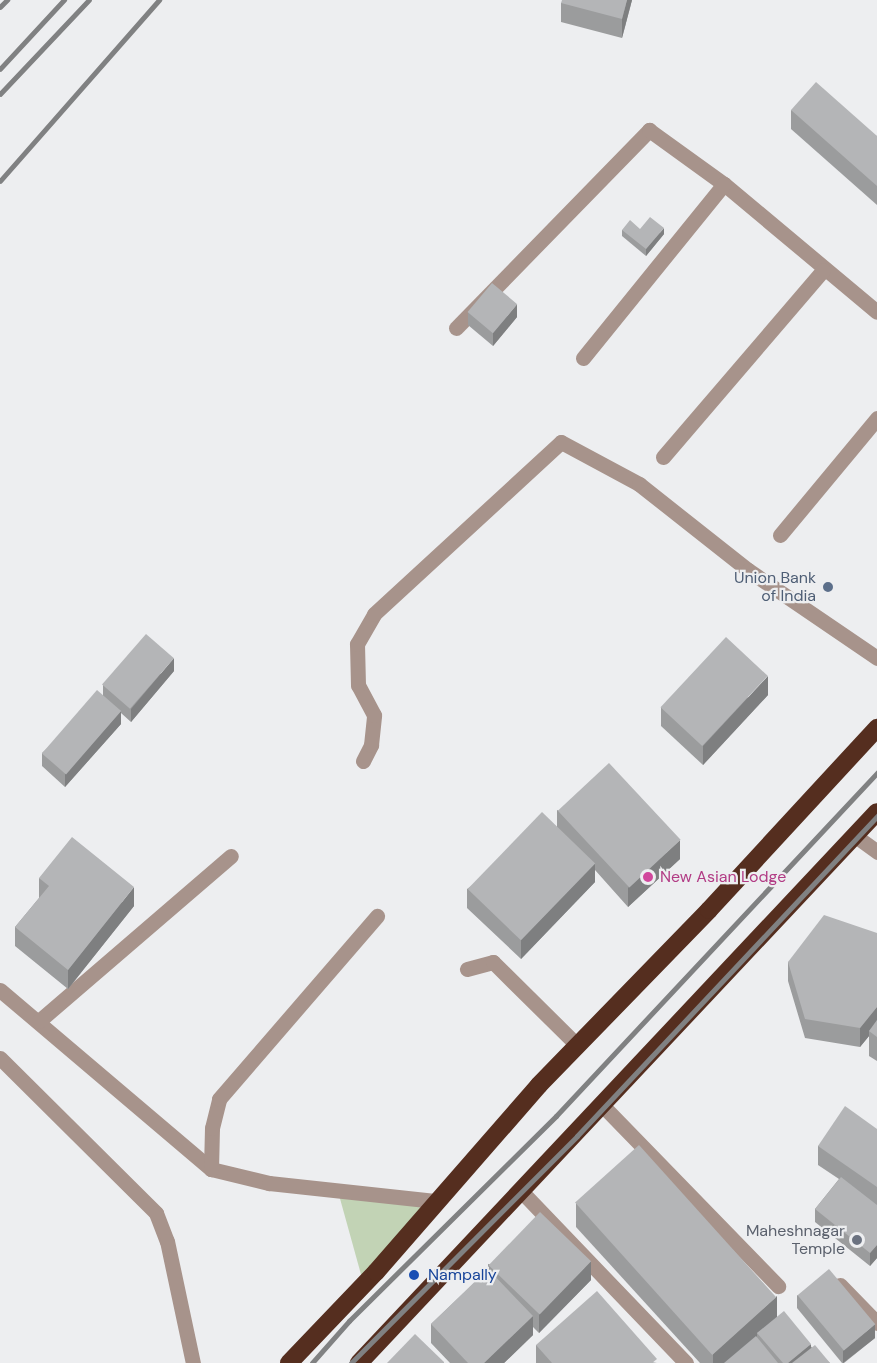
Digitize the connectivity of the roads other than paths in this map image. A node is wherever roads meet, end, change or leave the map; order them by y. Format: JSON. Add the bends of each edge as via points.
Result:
{"nodes":[{"id":1,"x":724,"y":184,"type":"junction"},
{"id":2,"x":823,"y":270,"type":"junction"},
{"id":3,"x":877,"y":312,"type":"edge"},
{"id":4,"x":456,"y":328,"type":"dead end"},
{"id":5,"x":583,"y":358,"type":"dead end"},
{"id":6,"x":877,"y":418,"type":"edge"},
{"id":7,"x":663,"y":457,"type":"dead end"},
{"id":8,"x":780,"y":535,"type":"dead end"},
{"id":9,"x":877,"y":658,"type":"edge"},
{"id":10,"x":877,"y":728,"type":"edge"},
{"id":11,"x":363,"y":761,"type":"dead end"},
{"id":12,"x":877,"y":812,"type":"edge"},
{"id":13,"x":854,"y":835,"type":"junction"},
{"id":14,"x":877,"y":852,"type":"edge"},
{"id":15,"x":231,"y":856,"type":"dead end"},
{"id":16,"x":376,"y":915,"type":"dead end"},
{"id":17,"x":467,"y":969,"type":"dead end"},
{"id":18,"x":0,"y":990,"type":"edge"},
{"id":19,"x":39,"y":1021,"type":"junction"},
{"id":20,"x":577,"y":1045,"type":"junction"},
{"id":21,"x":0,"y":1058,"type":"edge"},
{"id":22,"x":604,"y":1107,"type":"junction"},
{"id":23,"x":211,"y":1169,"type":"junction"},
{"id":24,"x":522,"y":1192,"type":"junction"},
{"id":25,"x":435,"y":1201,"type":"junction"},
{"id":26,"x":828,"y":1273,"type":"edge"},
{"id":27,"x":778,"y":1286,"type":"dead end"},
{"id":28,"x":877,"y":1323,"type":"edge"},
{"id":29,"x":193,"y":1363,"type":"edge"},
{"id":30,"x":289,"y":1363,"type":"edge"},
{"id":31,"x":359,"y":1363,"type":"edge"},
{"id":32,"x":686,"y":1363,"type":"edge"}],
"edges":[{"from":1,"to":2,"type":"street"},
{"from":1,"to":4,"type":"street","via":[[649,130]]},
{"from":1,"to":5,"type":"street"},
{"from":2,"to":3,"type":"street"},
{"from":2,"to":7,"type":"street"},
{"from":6,"to":8,"type":"street"},
{"from":9,"to":11,"type":"street","via":[[748,570],[639,484],[561,442],[374,614],[357,644],[358,685],[374,715],[371,745]]},
{"from":10,"to":20,"type":"highway"},
{"from":12,"to":13,"type":"highway"},
{"from":13,"to":14,"type":"street"},
{"from":13,"to":22,"type":"highway"},
{"from":15,"to":19,"type":"street"},
{"from":16,"to":23,"type":"street","via":[[219,1099],[212,1128]]},
{"from":17,"to":20,"type":"street","via":[[493,962]]},
{"from":18,"to":19,"type":"street"},
{"from":19,"to":23,"type":"street"},
{"from":20,"to":25,"type":"highway"},
{"from":21,"to":29,"type":"street","via":[[156,1213],[167,1240]]},
{"from":22,"to":24,"type":"highway"},
{"from":22,"to":27,"type":"street"},
{"from":23,"to":25,"type":"street","via":[[269,1183]]},
{"from":24,"to":31,"type":"highway"},
{"from":24,"to":32,"type":"street"},
{"from":25,"to":30,"type":"highway","via":[[376,1272]]},
{"from":26,"to":28,"type":"street"}]}
